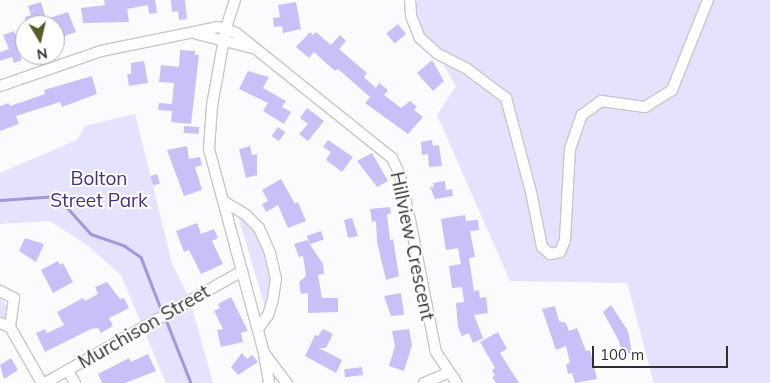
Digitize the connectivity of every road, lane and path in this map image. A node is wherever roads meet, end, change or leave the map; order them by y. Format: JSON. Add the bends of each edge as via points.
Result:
{"nodes":[{"id":1,"x":235,"y":0,"type":"edge"},
{"id":2,"x":410,"y":0,"type":"edge"},
{"id":3,"x":708,"y":0,"type":"edge"},
{"id":4,"x":226,"y":28,"type":"junction"},
{"id":5,"x":194,"y":33,"type":"junction"},
{"id":6,"x":223,"y":43,"type":"junction"},
{"id":7,"x":254,"y":48,"type":"junction"},
{"id":8,"x":0,"y":86,"type":"edge"},
{"id":9,"x":222,"y":201,"type":"junction"},
{"id":10,"x":242,"y":271,"type":"junction"},
{"id":11,"x":0,"y":291,"type":"edge"},
{"id":12,"x":5,"y":325,"type":"edge"},
{"id":13,"x":258,"y":329,"type":"junction"},
{"id":14,"x":264,"y":353,"type":"junction"},
{"id":15,"x":68,"y":371,"type":"junction"},
{"id":16,"x":448,"y":373,"type":"junction"},
{"id":17,"x":44,"y":383,"type":"edge"},
{"id":18,"x":75,"y":383,"type":"edge"},
{"id":19,"x":269,"y":383,"type":"edge"},
{"id":20,"x":287,"y":383,"type":"edge"},
{"id":21,"x":424,"y":383,"type":"edge"},
{"id":22,"x":457,"y":383,"type":"edge"}],
"edges":[{"from":1,"to":4,"type":"street"},
{"from":2,"to":3,"type":"street","via":[[411,16],[420,38],[438,54],[467,69],[506,98],[542,247],[550,254],[560,252],[564,240],[570,149],[582,115],[601,101],[644,107],[672,90]]},
{"from":4,"to":5,"type":"street"},
{"from":4,"to":6,"type":"street"},
{"from":4,"to":7,"type":"street","name":"Hillview Crescent"},
{"from":5,"to":6,"type":"street","name":"Hillview Crescent"},
{"from":5,"to":8,"type":"street","via":[[101,51]]},
{"from":6,"to":7,"type":"street","name":"Hillview Crescent"},
{"from":6,"to":9,"type":"street","via":[[209,139],[211,161]]},
{"from":7,"to":16,"type":"street","name":"Hillview Crescent","via":[[392,158],[400,175],[410,220],[431,335]]},
{"from":9,"to":10,"type":"street"},
{"from":9,"to":13,"type":"street","via":[[238,208],[253,221],[270,252],[276,279],[273,299],[268,315]]},
{"from":10,"to":13,"type":"street"},
{"from":10,"to":15,"type":"street","name":"Murchison Street"},
{"from":11,"to":12,"type":"street","via":[[14,298]]},
{"from":12,"to":17,"type":"street"},
{"from":13,"to":14,"type":"street"},
{"from":14,"to":19,"type":"street"},
{"from":14,"to":20,"type":"street"},
{"from":15,"to":17,"type":"street","name":"Murchison Street"},
{"from":15,"to":18,"type":"street"},
{"from":16,"to":21,"type":"street"},
{"from":16,"to":22,"type":"street","name":"Hillview Crescent"}]}
